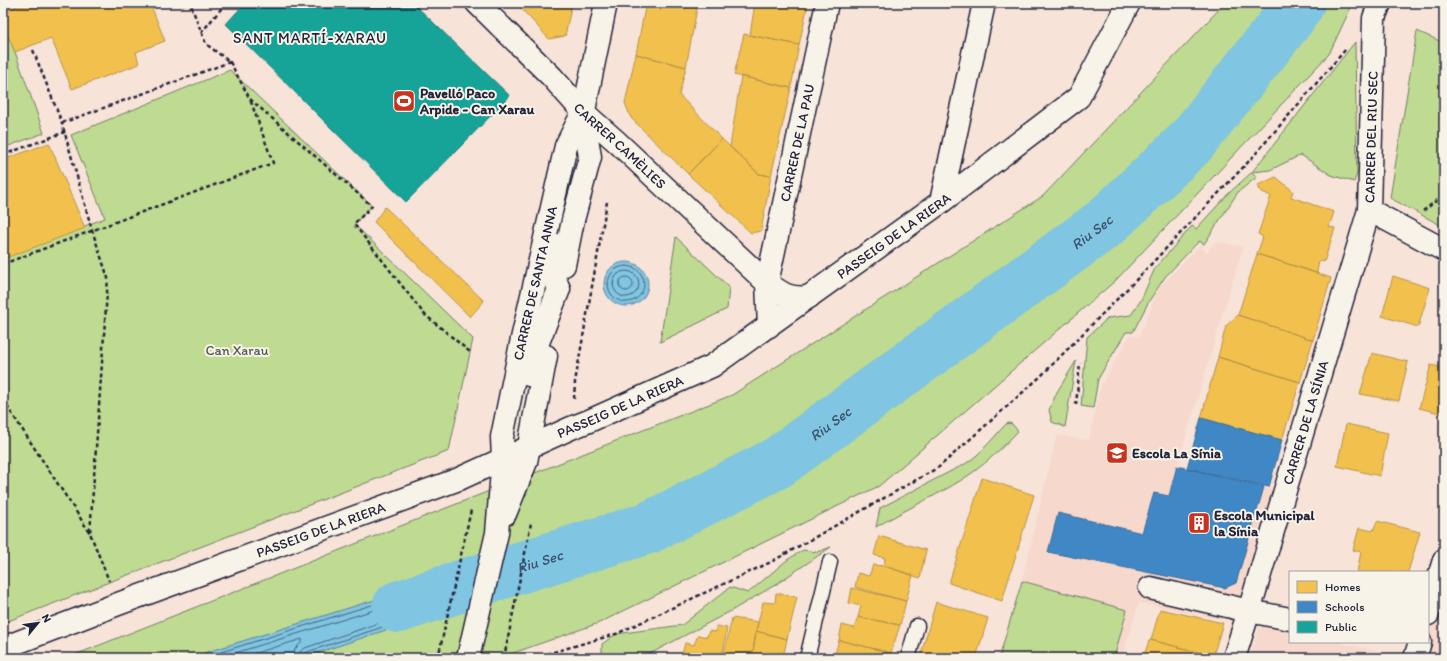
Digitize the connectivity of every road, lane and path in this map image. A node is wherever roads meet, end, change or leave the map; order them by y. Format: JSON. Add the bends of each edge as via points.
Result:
{"nodes":[{"id":1,"x":190,"y":3,"type":"edge"},
{"id":2,"x":226,"y":3,"type":"edge"},
{"id":3,"x":477,"y":3,"type":"edge"},
{"id":4,"x":606,"y":3,"type":"edge"},
{"id":5,"x":827,"y":3,"type":"edge"},
{"id":6,"x":984,"y":3,"type":"edge"},
{"id":7,"x":1129,"y":3,"type":"edge"},
{"id":8,"x":1380,"y":3,"type":"edge"},
{"id":9,"x":201,"y":33,"type":"junction"},
{"id":10,"x":1349,"y":45,"type":"dead end"},
{"id":11,"x":33,"y":50,"type":"dead end"},
{"id":12,"x":230,"y":62,"type":"junction"},
{"id":13,"x":250,"y":99,"type":"junction"},
{"id":14,"x":583,"y":112,"type":"junction"},
{"id":15,"x":62,"y":123,"type":"junction"},
{"id":16,"x":65,"y":132,"type":"junction"},
{"id":17,"x":3,"y":155,"type":"edge"},
{"id":18,"x":608,"y":194,"type":"dead end"},
{"id":19,"x":941,"y":202,"type":"junction"},
{"id":20,"x":1369,"y":210,"type":"junction"},
{"id":21,"x":92,"y":230,"type":"junction"},
{"id":22,"x":1444,"y":250,"type":"edge"},
{"id":23,"x":3,"y":264,"type":"edge"},
{"id":24,"x":767,"y":283,"type":"junction"},
{"id":25,"x":559,"y":289,"type":"junction"},
{"id":26,"x":809,"y":297,"type":"junction"},
{"id":27,"x":769,"y":326,"type":"junction"},
{"id":28,"x":470,"y":352,"type":"dead end"},
{"id":29,"x":1080,"y":363,"type":"dead end"},
{"id":30,"x":3,"y":400,"type":"edge"},
{"id":31,"x":1076,"y":406,"type":"dead end"},
{"id":32,"x":571,"y":428,"type":"junction"},
{"id":33,"x":529,"y":447,"type":"junction"},
{"id":34,"x":503,"y":459,"type":"junction"},
{"id":35,"x":471,"y":507,"type":"dead end"},
{"id":36,"x":532,"y":517,"type":"dead end"},
{"id":37,"x":90,"y":533,"type":"junction"},
{"id":38,"x":497,"y":533,"type":"junction"},
{"id":39,"x":1444,"y":560,"type":"edge"},
{"id":40,"x":830,"y":562,"type":"dead end"},
{"id":41,"x":1150,"y":588,"type":"dead end"},
{"id":42,"x":118,"y":604,"type":"junction"},
{"id":43,"x":1249,"y":611,"type":"junction"},
{"id":44,"x":1429,"y":611,"type":"edge"},
{"id":45,"x":1289,"y":619,"type":"edge"},
{"id":46,"x":917,"y":626,"type":"dead end"},
{"id":47,"x":3,"y":648,"type":"edge"},
{"id":48,"x":438,"y":658,"type":"edge"},
{"id":49,"x":468,"y":658,"type":"edge"},
{"id":50,"x":504,"y":658,"type":"edge"},
{"id":51,"x":533,"y":658,"type":"edge"},
{"id":52,"x":807,"y":658,"type":"edge"},
{"id":53,"x":908,"y":658,"type":"edge"},
{"id":54,"x":1234,"y":658,"type":"edge"}],
"edges":[{"from":1,"to":9,"type":"path"},
{"from":2,"to":9,"type":"path"},
{"from":3,"to":14,"type":"street","name":"CARRER CAMÈLIES","via":[[552,77]]},
{"from":4,"to":14,"type":"street","name":"CARRER DE SANTA ANNA"},
{"from":5,"to":24,"type":"street","name":"CARRER DE LA PAU"},
{"from":6,"to":19,"type":"street"},
{"from":7,"to":19,"type":"street","name":"PASSEIG DE LA RIERA","via":[[1079,97]]},
{"from":8,"to":20,"type":"street","name":"CARRER DEL RIU SEC","via":[[1374,18]]},
{"from":9,"to":12,"type":"path","via":[[206,44]]},
{"from":10,"to":51,"type":"path","via":[[1251,159],[1136,280],[1040,377],[939,467],[771,562],[616,634]]},
{"from":11,"to":15,"type":"path"},
{"from":12,"to":13,"type":"path"},
{"from":12,"to":15,"type":"path"},
{"from":13,"to":21,"type":"path","via":[[273,162]]},
{"from":13,"to":28,"type":"path","via":[[372,206],[354,224],[424,314]]},
{"from":14,"to":24,"type":"street","name":"CARRER CAMÈLIES"},
{"from":14,"to":25,"type":"street","name":"CARRER DE SANTA ANNA","via":[[590,157],[573,220]]},
{"from":14,"to":25,"type":"street","name":"CARRER DE SANTA ANNA","via":[[577,154],[551,269]]},
{"from":14,"to":34,"type":"street","name":"CARRER DE SANTA ANNA","via":[[566,146],[502,436]]},
{"from":15,"to":16,"type":"path"},
{"from":16,"to":17,"type":"path"},
{"from":16,"to":21,"type":"path"},
{"from":18,"to":32,"type":"path","via":[[575,382]]},
{"from":19,"to":26,"type":"street","name":"PASSEIG DE LA RIERA"},
{"from":20,"to":22,"type":"street","name":"CARRER DEL RIU SEC"},
{"from":20,"to":43,"type":"street","name":"CARRER DE LA SÍNIA"},
{"from":21,"to":23,"type":"path"},
{"from":21,"to":37,"type":"path","via":[[108,278]]},
{"from":24,"to":26,"type":"street","name":"CARRER CAMÈLIES","via":[[782,294],[796,298]]},
{"from":24,"to":27,"type":"street"},
{"from":25,"to":33,"type":"street","name":"CARRER DE SANTA ANNA"},
{"from":25,"to":34,"type":"street","name":"CARRER DE SANTA ANNA","via":[[535,350],[516,432]]},
{"from":26,"to":27,"type":"street","name":"PASSEIG DE LA RIERA"},
{"from":27,"to":32,"type":"street","name":"PASSEIG DE LA RIERA","via":[[712,366]]},
{"from":29,"to":31,"type":"path"},
{"from":30,"to":37,"type":"path"},
{"from":32,"to":33,"type":"street","name":"PASSEIG DE LA RIERA"},
{"from":33,"to":34,"type":"street","name":"PASSEIG DE LA RIERA"},
{"from":33,"to":38,"type":"street","name":"CARRER DE SANTA ANNA","via":[[526,462]]},
{"from":34,"to":38,"type":"street","name":"CARRER DE SANTA ANNA"},
{"from":34,"to":42,"type":"street","name":"PASSEIG DE LA RIERA","via":[[460,479]]},
{"from":35,"to":48,"type":"path"},
{"from":36,"to":50,"type":"path"},
{"from":37,"to":42,"type":"path"},
{"from":38,"to":49,"type":"street","name":"CARRER DE SANTA ANNA"},
{"from":39,"to":44,"type":"street"},
{"from":40,"to":52,"type":"lane"},
{"from":41,"to":43,"type":"street"},
{"from":42,"to":47,"type":"street","name":"PASSEIG DE LA RIERA"},
{"from":43,"to":45,"type":"street"},
{"from":43,"to":54,"type":"street","name":"CARRER DE LA SÍNIA"},
{"from":46,"to":53,"type":"lane"}]}
